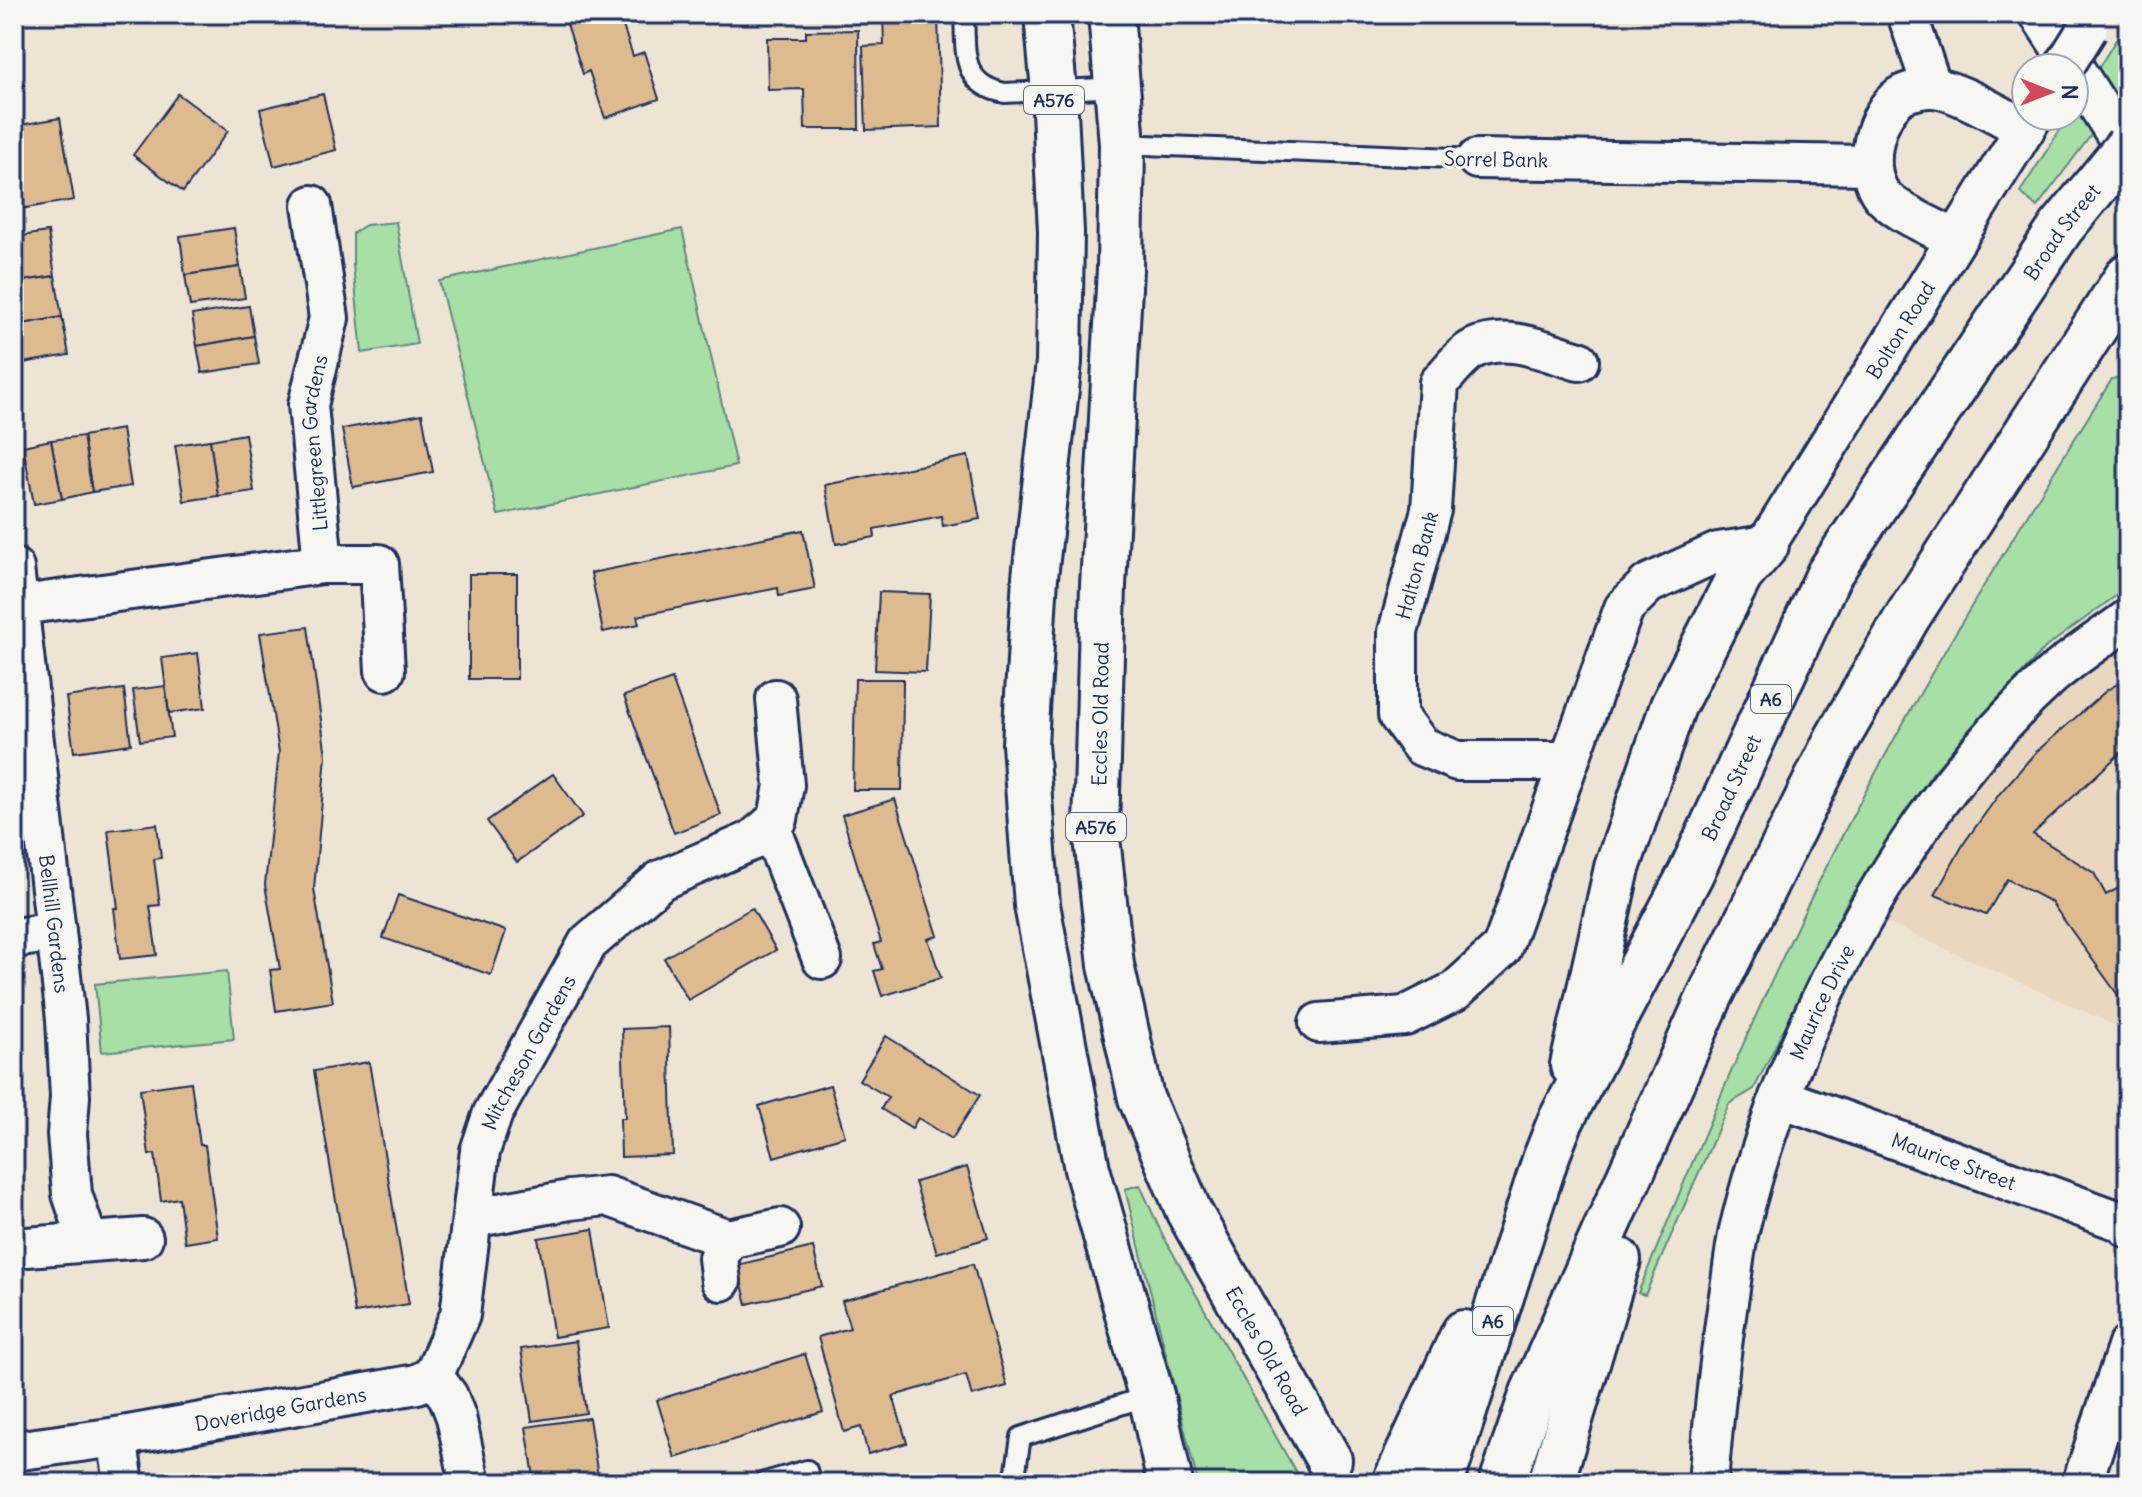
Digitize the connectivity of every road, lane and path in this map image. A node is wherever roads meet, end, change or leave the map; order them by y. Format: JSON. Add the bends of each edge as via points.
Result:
{"nodes":[{"id":1,"x":964,"y":14,"type":"edge"},
{"id":2,"x":1047,"y":14,"type":"edge"},
{"id":3,"x":1111,"y":14,"type":"edge"},
{"id":4,"x":1907,"y":14,"type":"edge"},
{"id":5,"x":2039,"y":14,"type":"edge"},
{"id":6,"x":2093,"y":21,"type":"edge"},
{"id":7,"x":2064,"y":52,"type":"edge"},
{"id":8,"x":2073,"y":52,"type":"edge"},
{"id":9,"x":1118,"y":87,"type":"junction"},
{"id":10,"x":1932,"y":87,"type":"junction"},
{"id":11,"x":1054,"y":91,"type":"junction"},
{"id":12,"x":2090,"y":93,"type":"edge"},
{"id":13,"x":2010,"y":116,"type":"edge"},
{"id":14,"x":2023,"y":132,"type":"edge"},
{"id":15,"x":1122,"y":144,"type":"junction"},
{"id":16,"x":2128,"y":146,"type":"edge"},
{"id":17,"x":2128,"y":153,"type":"edge"},
{"id":18,"x":1477,"y":159,"type":"joint"},
{"id":19,"x":1870,"y":165,"type":"junction"},
{"id":20,"x":312,"y":205,"type":"dead end"},
{"id":21,"x":1956,"y":239,"type":"junction"},
{"id":22,"x":2128,"y":276,"type":"edge"},
{"id":23,"x":1579,"y":361,"type":"dead end"},
{"id":24,"x":1766,"y":545,"type":"junction"},
{"id":25,"x":323,"y":564,"type":"junction"},
{"id":26,"x":14,"y":568,"type":"edge"},
{"id":27,"x":1035,"y":577,"type":"junction"},
{"id":28,"x":1103,"y":586,"type":"junction"},
{"id":29,"x":17,"y":606,"type":"edge"},
{"id":30,"x":2128,"y":619,"type":"edge"},
{"id":31,"x":385,"y":671,"type":"dead end"},
{"id":32,"x":776,"y":699,"type":"dead end"},
{"id":33,"x":1569,"y":761,"type":"junction"},
{"id":34,"x":770,"y":825,"type":"junction"},
{"id":35,"x":56,"y":932,"type":"junction"},
{"id":36,"x":14,"y":938,"type":"edge"},
{"id":37,"x":822,"y":959,"type":"dead end"},
{"id":38,"x":1319,"y":1023,"type":"dead end"},
{"id":39,"x":1779,"y":1097,"type":"junction"},
{"id":40,"x":1663,"y":1108,"type":"junction"},
{"id":41,"x":1553,"y":1141,"type":"junction"},
{"id":42,"x":472,"y":1218,"type":"junction"},
{"id":43,"x":780,"y":1228,"type":"dead end"},
{"id":44,"x":2128,"y":1228,"type":"edge"},
{"id":45,"x":143,"y":1238,"type":"dead end"},
{"id":46,"x":728,"y":1239,"type":"junction"},
{"id":47,"x":88,"y":1241,"type":"junction"},
{"id":48,"x":14,"y":1248,"type":"edge"},
{"id":49,"x":721,"y":1281,"type":"dead end"},
{"id":50,"x":2128,"y":1345,"type":"edge"},
{"id":51,"x":433,"y":1376,"type":"junction"},
{"id":52,"x":1151,"y":1395,"type":"junction"},
{"id":53,"x":117,"y":1437,"type":"junction"},
{"id":54,"x":14,"y":1451,"type":"edge"},
{"id":55,"x":1329,"y":1460,"type":"dead end"},
{"id":56,"x":765,"y":1482,"type":"edge"},
{"id":57,"x":124,"y":1483,"type":"edge"},
{"id":58,"x":470,"y":1483,"type":"edge"},
{"id":59,"x":811,"y":1483,"type":"edge"},
{"id":60,"x":1014,"y":1483,"type":"edge"},
{"id":61,"x":1170,"y":1483,"type":"edge"},
{"id":62,"x":1395,"y":1483,"type":"edge"},
{"id":63,"x":1441,"y":1483,"type":"edge"},
{"id":64,"x":1502,"y":1483,"type":"edge"},
{"id":65,"x":1551,"y":1483,"type":"edge"},
{"id":66,"x":1708,"y":1483,"type":"edge"},
{"id":67,"x":2082,"y":1483,"type":"edge"}],
"edges":[{"from":1,"to":11,"type":"lane","via":[[969,71],[977,82],[1005,93]]},
{"from":2,"to":11,"type":"main road","number":"A576"},
{"from":3,"to":9,"type":"main road","name":"Eccles Old Road","number":"A576"},
{"from":4,"to":10,"type":"street"},
{"from":5,"to":7,"type":"street"},
{"from":6,"to":8,"type":"street","bridge":true},
{"from":9,"to":11,"type":"lane"},
{"from":9,"to":15,"type":"main road","name":"Eccles Old Road","number":"A576"},
{"from":10,"to":13,"type":"street"},
{"from":10,"to":19,"type":"street","via":[[1900,96],[1876,126]]},
{"from":11,"to":27,"type":"main road","number":"A576","via":[[1061,232],[1059,362]]},
{"from":12,"to":17,"type":"street"},
{"from":14,"to":21,"type":"street","name":"Bolton Road"},
{"from":15,"to":18,"type":"lane","name":"Sorrel Bank"},
{"from":15,"to":28,"type":"main road","name":"Eccles Old Road","number":"A576"},
{"from":16,"to":41,"type":"main road","name":"Broad Street","number":"A6","bridge":true,"via":[[2061,228],[1829,574],[1691,873]]},
{"from":18,"to":19,"type":"street","name":"Sorrel Bank"},
{"from":19,"to":21,"type":"street","via":[[1879,192],[1907,215]]},
{"from":20,"to":25,"type":"street","name":"Littlegreen Gardens","via":[[329,318],[308,405]]},
{"from":21,"to":24,"type":"street","name":"Bolton Road"},
{"from":22,"to":40,"type":"main road","via":[[1908,616],[1837,739],[1710,996]]},
{"from":23,"to":33,"type":"street","name":"Halton Bank","via":[[1514,342],[1495,342],[1473,349],[1439,383],[1431,510],[1398,632],[1398,715],[1421,746],[1457,761]]},
{"from":24,"to":33,"type":"street","via":[[1718,552],[1648,584],[1624,608]]},
{"from":24,"to":41,"type":"main road","via":[[1740,575],[1673,706],[1617,868]]},
{"from":25,"to":29,"type":"street"},
{"from":25,"to":31,"type":"street","via":[[379,564]]},
{"from":26,"to":29,"type":"street","name":"Bellhill Gardens"},
{"from":27,"to":28,"type":"main road"},
{"from":27,"to":52,"type":"main road","number":"A576","via":[[1025,744],[1037,905],[1087,1169]]},
{"from":28,"to":55,"type":"main road","name":"Eccles Old Road","number":"A576","via":[[1096,829],[1111,965],[1141,1098],[1189,1212]]},
{"from":29,"to":35,"type":"street","name":"Bellhill Gardens"},
{"from":30,"to":39,"type":"street","name":"Maurice Drive","via":[[2051,676],[1971,761],[1893,864]]},
{"from":32,"to":34,"type":"street","via":[[784,785],[778,819]]},
{"from":33,"to":38,"type":"street","via":[[1502,948],[1455,991],[1405,1016]]},
{"from":34,"to":37,"type":"street"},
{"from":34,"to":42,"type":"street","name":"Mitcheson Gardens","via":[[751,841],[661,880],[588,943],[493,1113],[480,1151]]},
{"from":35,"to":36,"type":"street"},
{"from":35,"to":47,"type":"street","name":"Bellhill Gardens","via":[[66,1019],[72,1194]]},
{"from":39,"to":44,"type":"street","name":"Maurice Street"},
{"from":39,"to":66,"type":"street","name":"Maurice Drive","via":[[1739,1231],[1715,1387]]},
{"from":40,"to":64,"type":"main road","via":[[1533,1393]]},
{"from":40,"to":65,"type":"main road"},
{"from":41,"to":62,"type":"main road"},
{"from":41,"to":63,"type":"main road","name":"Broad Street","number":"A6"},
{"from":42,"to":46,"type":"street","via":[[607,1196]]},
{"from":42,"to":51,"type":"street","name":"Mitcheson Gardens","via":[[460,1315]]},
{"from":43,"to":46,"type":"street"},
{"from":45,"to":47,"type":"street"},
{"from":46,"to":49,"type":"street","via":[[718,1258]]},
{"from":47,"to":48,"type":"street"},
{"from":50,"to":67,"type":"street"},
{"from":51,"to":53,"type":"street","name":"Doveridge Gardens","via":[[417,1384]]},
{"from":51,"to":58,"type":"street","via":[[456,1417]]},
{"from":52,"to":60,"type":"lane","via":[[1021,1437]]},
{"from":52,"to":61,"type":"main road","number":"A576"},
{"from":53,"to":54,"type":"street","name":"Doveridge Gardens"},
{"from":53,"to":57,"type":"street"},
{"from":56,"to":59,"type":"lane","via":[[807,1470]]}]}
